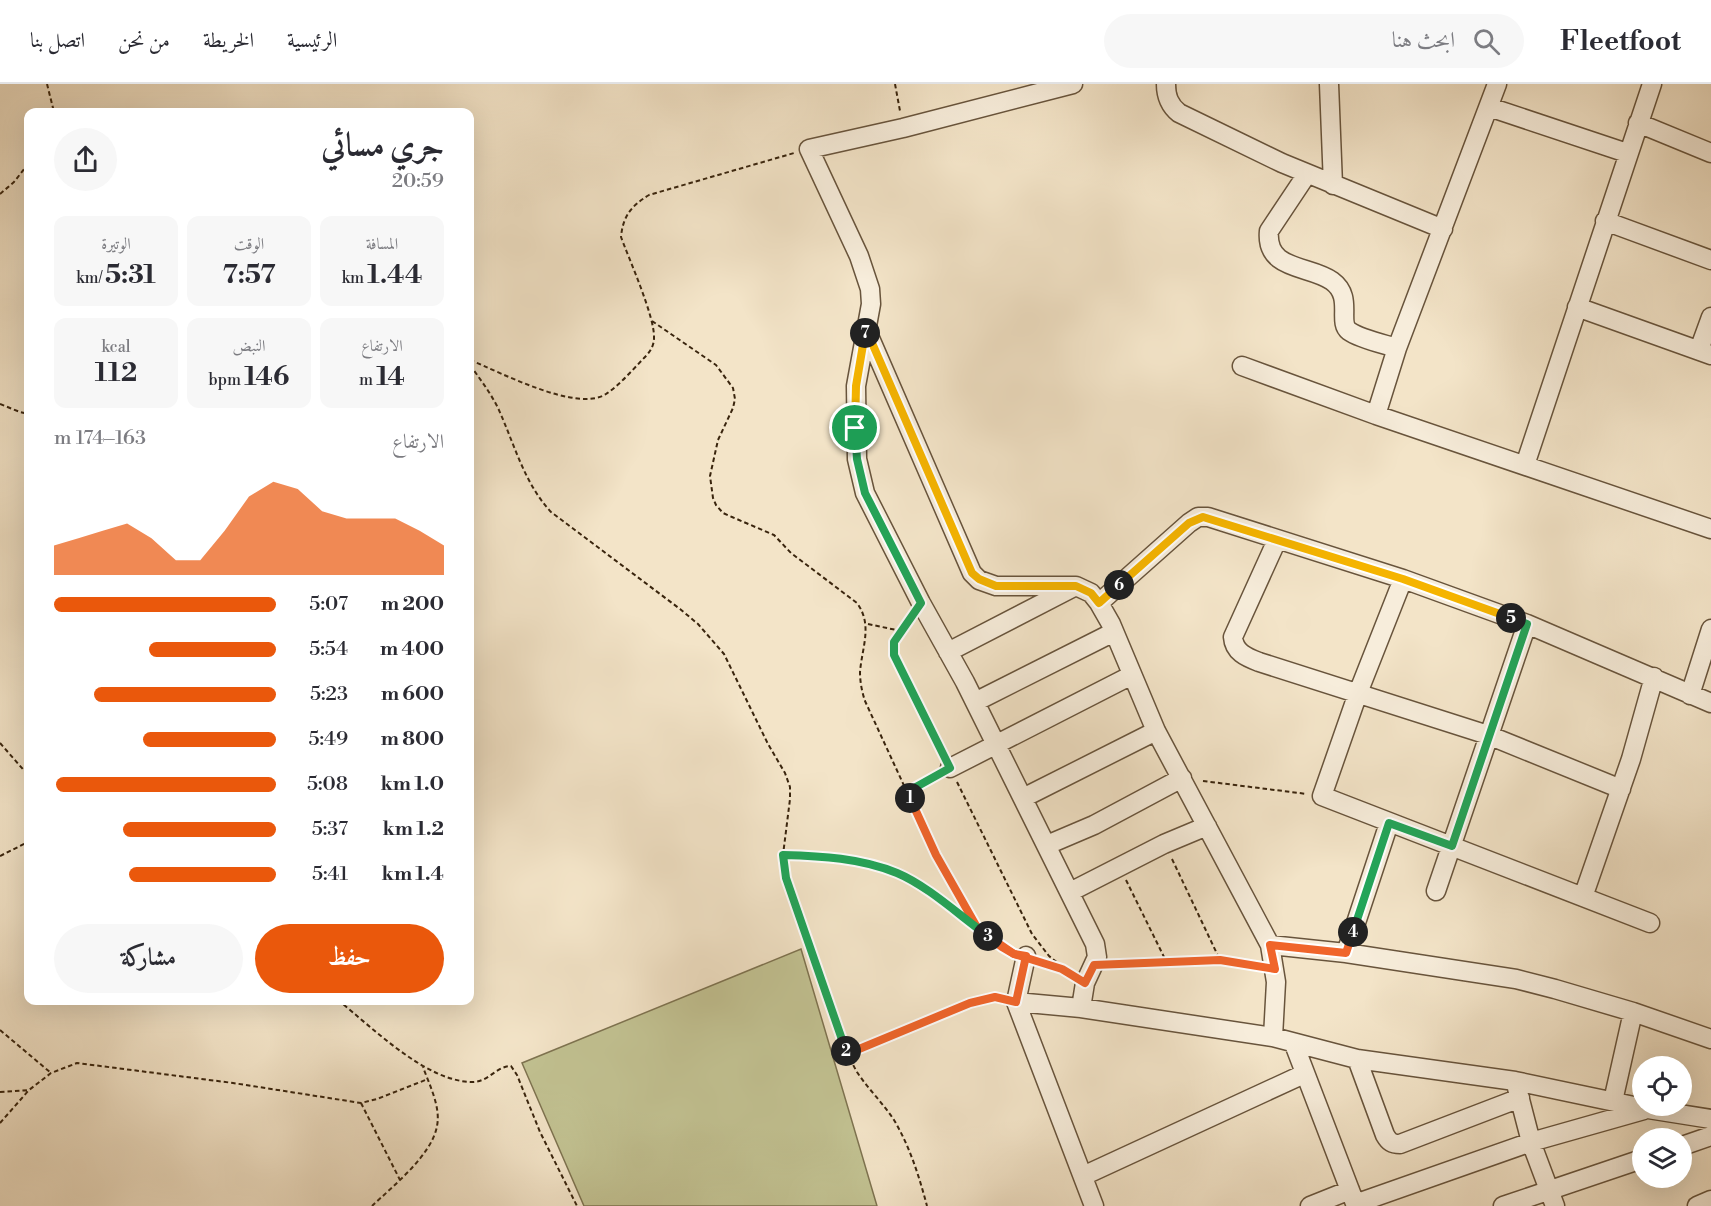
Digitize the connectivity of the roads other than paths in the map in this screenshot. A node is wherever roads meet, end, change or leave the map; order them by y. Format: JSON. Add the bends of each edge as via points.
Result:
{"nodes":[{"id":1,"x":1072,"y":84,"type":"edge"},
{"id":2,"x":1166,"y":84,"type":"edge"},
{"id":3,"x":1329,"y":84,"type":"edge"},
{"id":4,"x":1497,"y":84,"type":"edge"},
{"id":5,"x":1652,"y":84,"type":"edge"},
{"id":6,"x":1489,"y":107,"type":"junction"},
{"id":7,"x":1638,"y":123,"type":"junction"},
{"id":8,"x":1627,"y":153,"type":"junction"},
{"id":9,"x":1711,"y":153,"type":"edge"},
{"id":10,"x":1306,"y":174,"type":"junction"},
{"id":11,"x":1333,"y":185,"type":"junction"},
{"id":12,"x":1605,"y":221,"type":"junction"},
{"id":13,"x":1443,"y":229,"type":"junction"},
{"id":14,"x":1711,"y":260,"type":"edge"},
{"id":15,"x":1577,"y":307,"type":"junction"},
{"id":16,"x":1711,"y":317,"type":"edge"},
{"id":17,"x":866,"y":329,"type":"junction"},
{"id":18,"x":1397,"y":348,"type":"junction"},
{"id":19,"x":1705,"y":352,"type":"edge"},
{"id":20,"x":1242,"y":366,"type":"dead end"},
{"id":21,"x":1376,"y":415,"type":"junction"},
{"id":22,"x":1525,"y":465,"type":"junction"},
{"id":23,"x":1711,"y":530,"type":"edge"},
{"id":24,"x":1277,"y":540,"type":"junction"},
{"id":25,"x":1403,"y":579,"type":"junction"},
{"id":26,"x":1076,"y":586,"type":"junction"},
{"id":27,"x":1099,"y":603,"type":"junction"},
{"id":28,"x":1527,"y":624,"type":"junction"},
{"id":29,"x":1711,"y":629,"type":"edge"},
{"id":30,"x":1114,"y":632,"type":"junction"},
{"id":31,"x":948,"y":652,"type":"junction"},
{"id":32,"x":1706,"y":669,"type":"edge"},
{"id":33,"x":1132,"y":675,"type":"junction"},
{"id":34,"x":1654,"y":677,"type":"junction"},
{"id":35,"x":1358,"y":693,"type":"junction"},
{"id":36,"x":1690,"y":694,"type":"junction"},
{"id":37,"x":975,"y":702,"type":"junction"},
{"id":38,"x":1711,"y":703,"type":"edge"},
{"id":39,"x":1155,"y":730,"type":"junction"},
{"id":40,"x":1488,"y":735,"type":"junction"},
{"id":41,"x":996,"y":746,"type":"junction"},
{"id":42,"x":950,"y":768,"type":"road end"},
{"id":43,"x":1182,"y":778,"type":"junction"},
{"id":44,"x":1621,"y":789,"type":"junction"},
{"id":45,"x":1023,"y":798,"type":"junction"},
{"id":46,"x":1389,"y":823,"type":"junction"},
{"id":47,"x":1207,"y":826,"type":"junction"},
{"id":48,"x":1047,"y":845,"type":"junction"},
{"id":49,"x":1452,"y":846,"type":"junction"},
{"id":50,"x":1436,"y":891,"type":"dead end"},
{"id":51,"x":1070,"y":892,"type":"junction"},
{"id":52,"x":1583,"y":897,"type":"junction"},
{"id":53,"x":1650,"y":923,"type":"dead end"},
{"id":54,"x":1270,"y":945,"type":"junction"},
{"id":55,"x":1346,"y":953,"type":"junction"},
{"id":56,"x":1026,"y":956,"type":"road end"},
{"id":57,"x":1016,"y":1002,"type":"junction"},
{"id":58,"x":1081,"y":1008,"type":"junction"},
{"id":59,"x":1633,"y":1012,"type":"junction"},
{"id":60,"x":1273,"y":1037,"type":"junction"},
{"id":61,"x":1711,"y":1039,"type":"edge"},
{"id":62,"x":1294,"y":1044,"type":"junction"},
{"id":63,"x":1357,"y":1059,"type":"junction"},
{"id":64,"x":1304,"y":1074,"type":"junction"},
{"id":65,"x":1517,"y":1089,"type":"junction"},
{"id":66,"x":1613,"y":1101,"type":"junction"},
{"id":67,"x":1632,"y":1105,"type":"edge"},
{"id":68,"x":1632,"y":1114,"type":"edge"},
{"id":69,"x":1692,"y":1116,"type":"edge"},
{"id":70,"x":1711,"y":1119,"type":"edge"},
{"id":71,"x":1711,"y":1136,"type":"edge"},
{"id":72,"x":1531,"y":1142,"type":"junction"},
{"id":73,"x":1692,"y":1143,"type":"edge"},
{"id":74,"x":1632,"y":1163,"type":"edge"},
{"id":75,"x":1083,"y":1176,"type":"junction"},
{"id":76,"x":1552,"y":1198,"type":"edge"},
{"id":77,"x":1354,"y":1200,"type":"edge"},
{"id":78,"x":1711,"y":1200,"type":"edge"},
{"id":79,"x":1094,"y":1206,"type":"edge"},
{"id":80,"x":1310,"y":1206,"type":"edge"},
{"id":81,"x":1503,"y":1206,"type":"edge"},
{"id":82,"x":1697,"y":1206,"type":"edge"}],
"edges":[{"from":1,"to":17,"type":"street","via":[[809,149],[865,272],[871,304]]},
{"from":2,"to":10,"type":"street","via":[[1168,100],[1179,113]]},
{"from":3,"to":11,"type":"street"},
{"from":4,"to":6,"type":"street"},
{"from":5,"to":7,"type":"street"},
{"from":6,"to":8,"type":"street"},
{"from":6,"to":13,"type":"street"},
{"from":7,"to":8,"type":"street"},
{"from":7,"to":9,"type":"street"},
{"from":8,"to":12,"type":"street"},
{"from":10,"to":11,"type":"street"},
{"from":10,"to":18,"type":"street","via":[[1269,231],[1274,253],[1289,265],[1337,286],[1346,302],[1344,323],[1349,331]]},
{"from":11,"to":13,"type":"street"},
{"from":12,"to":14,"type":"street"},
{"from":12,"to":15,"type":"street"},
{"from":13,"to":18,"type":"street"},
{"from":15,"to":19,"type":"street"},
{"from":15,"to":22,"type":"street"},
{"from":16,"to":19,"type":"street"},
{"from":17,"to":26,"type":"street","via":[[972,573],[996,586]]},
{"from":17,"to":31,"type":"street","via":[[856,386],[857,459],[865,493]]},
{"from":18,"to":21,"type":"street"},
{"from":20,"to":21,"type":"street"},
{"from":21,"to":22,"type":"street"},
{"from":22,"to":23,"type":"street"},
{"from":24,"to":25,"type":"street"},
{"from":24,"to":27,"type":"street","via":[[1198,518]]},
{"from":24,"to":35,"type":"street","via":[[1235,630],[1236,648],[1259,662]]},
{"from":25,"to":28,"type":"street"},
{"from":25,"to":35,"type":"street"},
{"from":26,"to":27,"type":"street","via":[[1091,593]]},
{"from":26,"to":31,"type":"street"},
{"from":27,"to":30,"type":"street"},
{"from":28,"to":34,"type":"street"},
{"from":28,"to":40,"type":"street"},
{"from":29,"to":32,"type":"street"},
{"from":30,"to":33,"type":"street"},
{"from":30,"to":37,"type":"street"},
{"from":31,"to":37,"type":"street"},
{"from":32,"to":36,"type":"street"},
{"from":33,"to":39,"type":"street"},
{"from":33,"to":41,"type":"street"},
{"from":34,"to":36,"type":"street"},
{"from":34,"to":44,"type":"street"},
{"from":35,"to":40,"type":"street"},
{"from":35,"to":46,"type":"street","via":[[1322,796]]},
{"from":36,"to":38,"type":"street"},
{"from":37,"to":41,"type":"street"},
{"from":39,"to":43,"type":"street"},
{"from":39,"to":45,"type":"street"},
{"from":40,"to":44,"type":"street"},
{"from":40,"to":49,"type":"street"},
{"from":41,"to":42,"type":"street"},
{"from":41,"to":45,"type":"street"},
{"from":43,"to":47,"type":"street"},
{"from":43,"to":48,"type":"street"},
{"from":44,"to":52,"type":"street"},
{"from":45,"to":48,"type":"street"},
{"from":46,"to":49,"type":"street"},
{"from":46,"to":55,"type":"street"},
{"from":47,"to":51,"type":"street"},
{"from":47,"to":54,"type":"street"},
{"from":48,"to":51,"type":"street"},
{"from":49,"to":50,"type":"street"},
{"from":49,"to":52,"type":"street"},
{"from":51,"to":58,"type":"street","via":[[1095,944],[1097,957],[1085,983]]},
{"from":52,"to":53,"type":"street"},
{"from":54,"to":55,"type":"street"},
{"from":54,"to":60,"type":"street","via":[[1275,969]]},
{"from":55,"to":59,"type":"street","via":[[1516,979]]},
{"from":56,"to":57,"type":"street"},
{"from":57,"to":58,"type":"street"},
{"from":57,"to":75,"type":"street"},
{"from":58,"to":60,"type":"street"},
{"from":59,"to":61,"type":"street"},
{"from":59,"to":66,"type":"street"},
{"from":60,"to":62,"type":"street"},
{"from":62,"to":63,"type":"street"},
{"from":62,"to":64,"type":"street"},
{"from":63,"to":65,"type":"street"},
{"from":63,"to":65,"type":"street","via":[[1385,1135],[1394,1144]]},
{"from":64,"to":75,"type":"street"},
{"from":64,"to":77,"type":"street"},
{"from":65,"to":66,"type":"street"},
{"from":65,"to":72,"type":"street"},
{"from":66,"to":67,"type":"street"},
{"from":68,"to":72,"type":"street"},
{"from":69,"to":70,"type":"street"},
{"from":71,"to":73,"type":"street"},
{"from":72,"to":76,"type":"street"},
{"from":72,"to":77,"type":"street"},
{"from":74,"to":76,"type":"street"},
{"from":75,"to":79,"type":"street"},
{"from":76,"to":81,"type":"street"},
{"from":77,"to":80,"type":"street"},
{"from":78,"to":82,"type":"street"}]}
